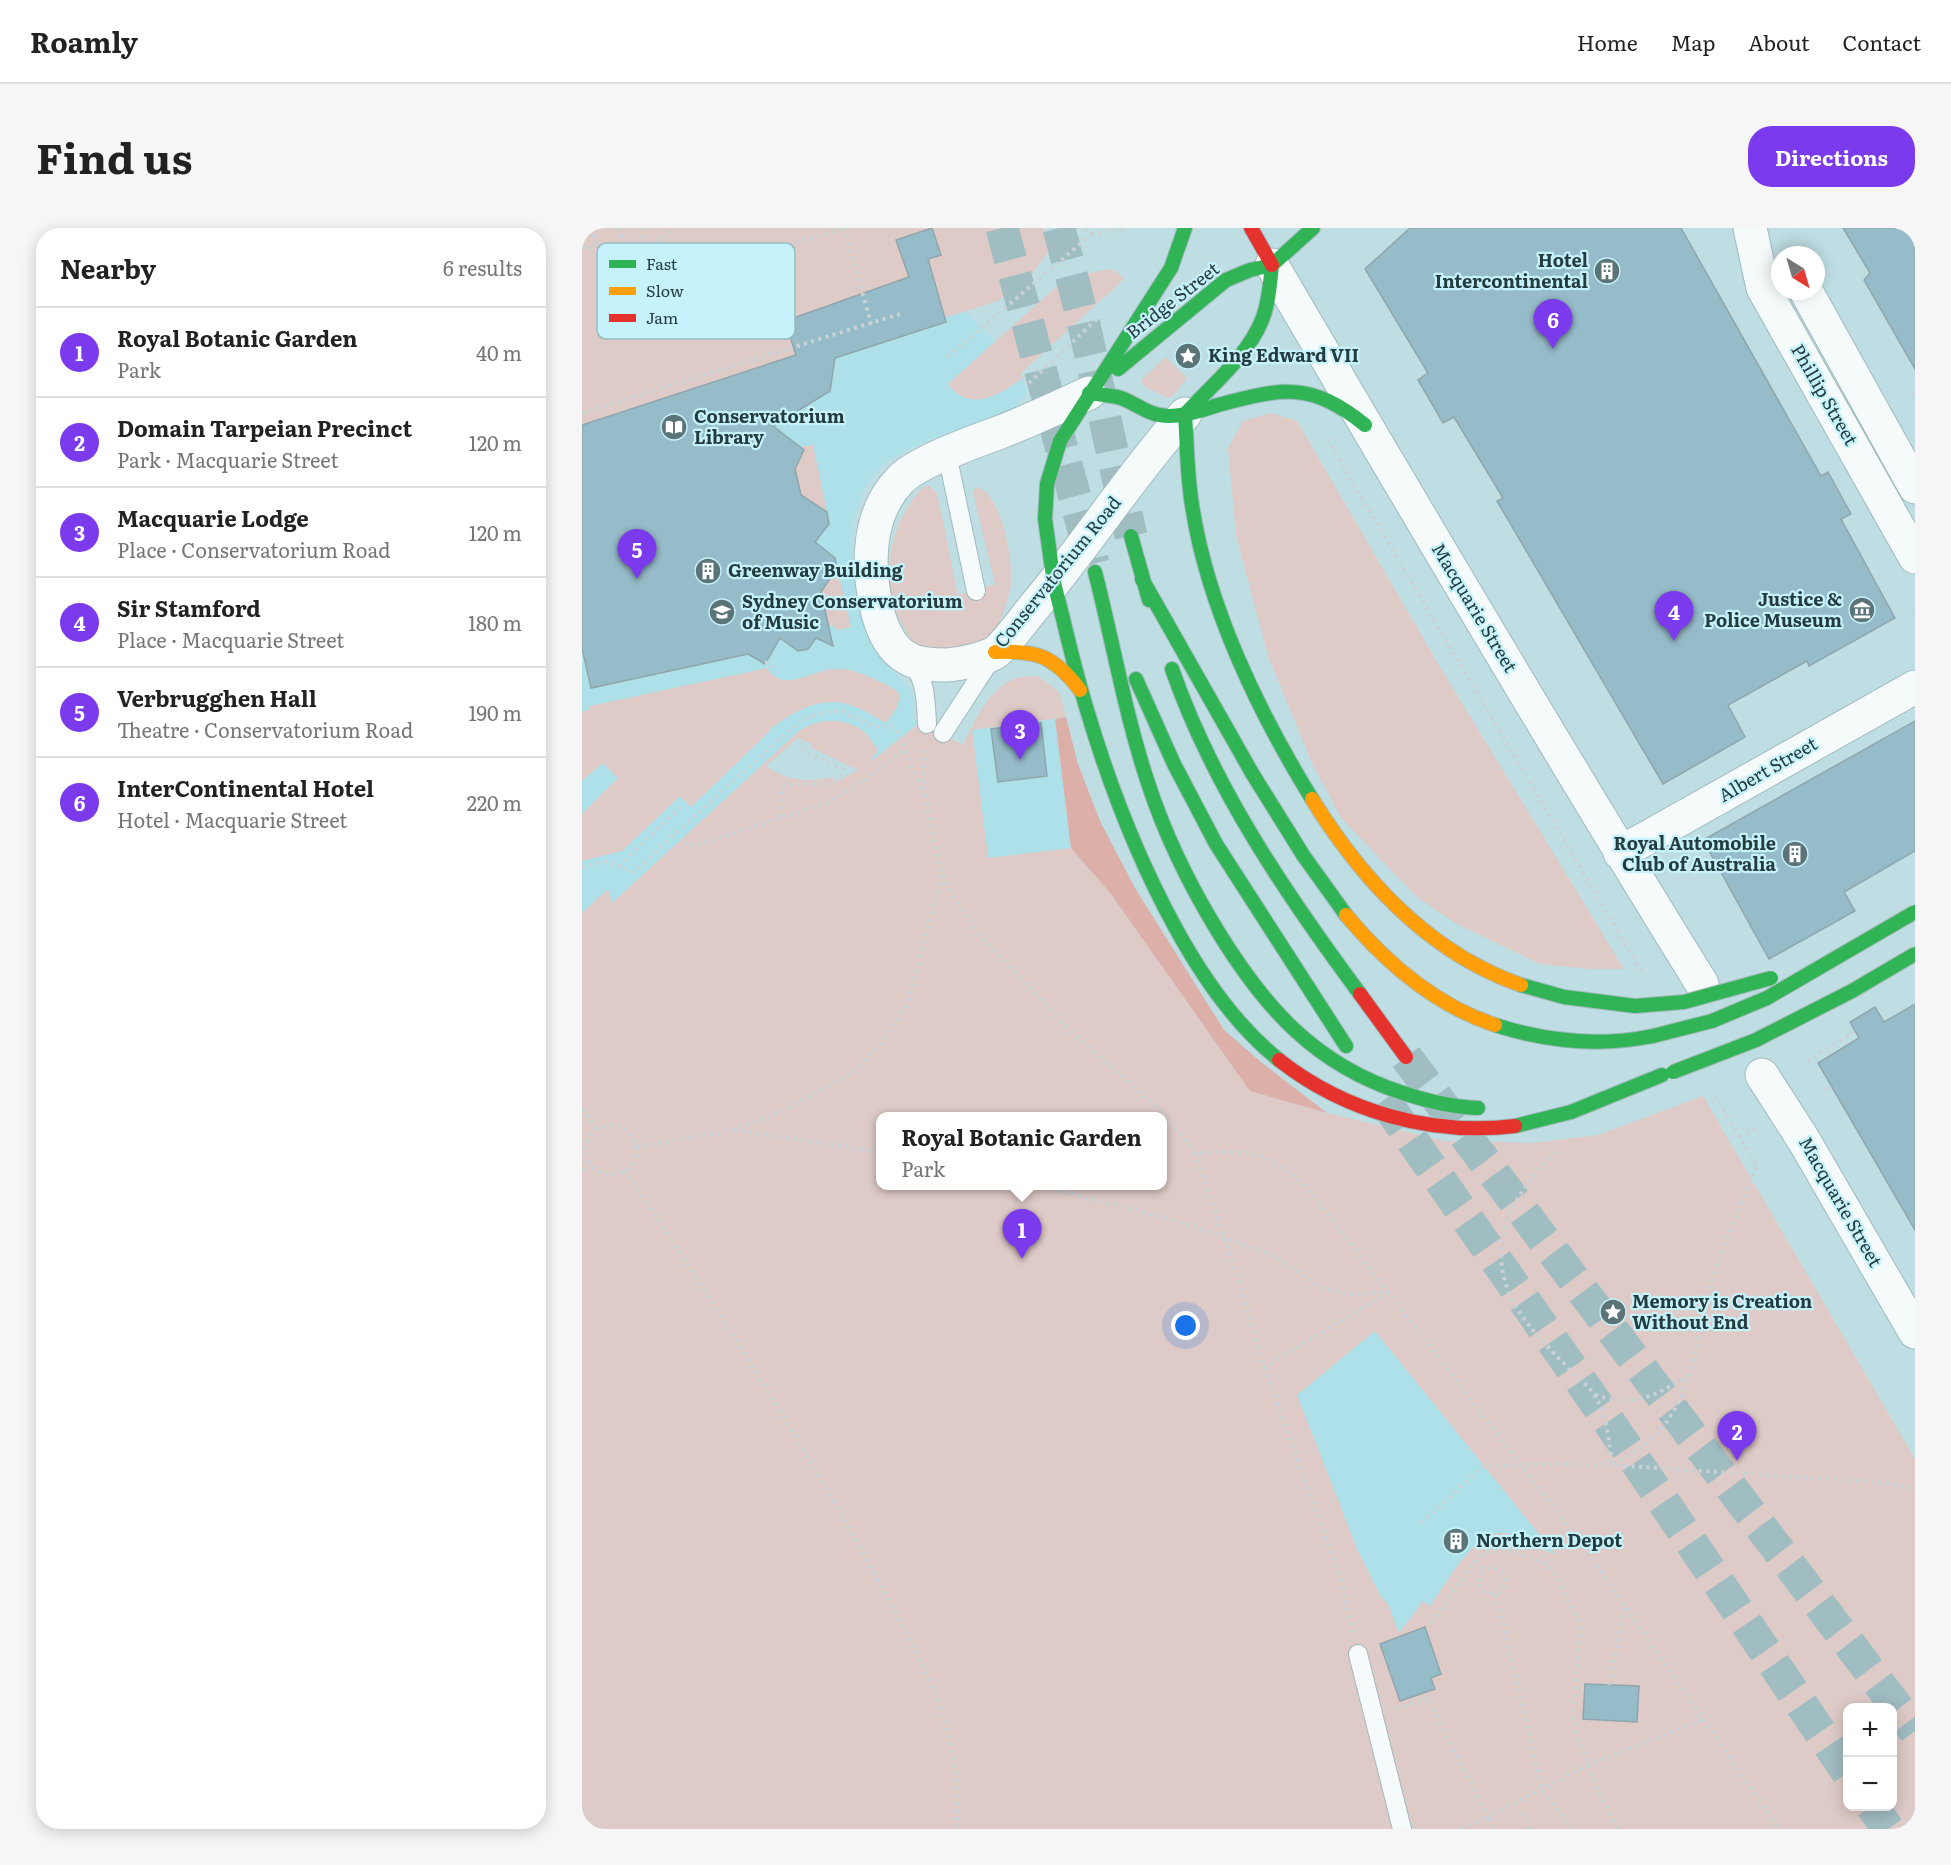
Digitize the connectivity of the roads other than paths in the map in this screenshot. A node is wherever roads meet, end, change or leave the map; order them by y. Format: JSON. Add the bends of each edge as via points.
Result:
{"nodes":[{"id":1,"x":1185,"y":228,"type":"edge"},
{"id":2,"x":1251,"y":228,"type":"edge"},
{"id":3,"x":1313,"y":228,"type":"edge"},
{"id":4,"x":1750,"y":228,"type":"edge"},
{"id":5,"x":1758,"y":228,"type":"edge"},
{"id":6,"x":1774,"y":246,"type":"edge"},
{"id":7,"x":1272,"y":265,"type":"junction"},
{"id":8,"x":1811,"y":300,"type":"edge"},
{"id":9,"x":1089,"y":393,"type":"junction"},
{"id":10,"x":1185,"y":414,"type":"junction"},
{"id":11,"x":1365,"y":425,"type":"junction"},
{"id":12,"x":947,"y":454,"type":"junction"},
{"id":13,"x":1915,"y":487,"type":"edge"},
{"id":14,"x":1131,"y":536,"type":"tunnel mouth"},
{"id":15,"x":1915,"y":556,"type":"edge"},
{"id":16,"x":1095,"y":572,"type":"tunnel mouth"},
{"id":17,"x":1142,"y":579,"type":"junction"},
{"id":18,"x":1054,"y":583,"type":"junction"},
{"id":19,"x":976,"y":591,"type":"dead end"},
{"id":20,"x":1101,"y":594,"type":"junction"},
{"id":21,"x":995,"y":652,"type":"junction"},
{"id":22,"x":908,"y":658,"type":"junction"},
{"id":23,"x":1915,"y":687,"type":"edge"},
{"id":24,"x":1082,"y":694,"type":"junction"},
{"id":25,"x":927,"y":724,"type":"dead end"},
{"id":26,"x":943,"y":733,"type":"dead end"},
{"id":27,"x":1620,"y":853,"type":"junction"},
{"id":28,"x":1915,"y":912,"type":"edge"},
{"id":29,"x":1915,"y":954,"type":"edge"},
{"id":30,"x":1835,"y":957,"type":"junction"},
{"id":31,"x":1702,"y":984,"type":"dead end"},
{"id":32,"x":1346,"y":1046,"type":"dead end"},
{"id":33,"x":1406,"y":1057,"type":"tunnel mouth"},
{"id":34,"x":1668,"y":1073,"type":"junction"},
{"id":35,"x":1762,"y":1075,"type":"dead end"},
{"id":36,"x":1581,"y":1094,"type":"dead end"},
{"id":37,"x":1487,"y":1108,"type":"dead end"},
{"id":38,"x":1915,"y":1332,"type":"edge"},
{"id":39,"x":1358,"y":1654,"type":"road end"},
{"id":40,"x":1402,"y":1829,"type":"edge"}],
"edges":[{"from":1,"to":9,"type":"main road","via":[[1171,268]]},
{"from":2,"to":7,"type":"main road","name":"Macquarie Street"},
{"from":3,"to":7,"type":"main road","name":"Bridge Street"},
{"from":4,"to":15,"type":"street","name":"Phillip Street","via":[[1763,288]]},
{"from":5,"to":6,"type":"street"},
{"from":7,"to":9,"type":"main road","name":"Bridge Street","via":[[1226,280]]},
{"from":7,"to":10,"type":"main road","name":"Conservatorium Road","via":[[1266,304],[1256,330]]},
{"from":7,"to":11,"type":"street","name":"Macquarie Street"},
{"from":8,"to":13,"type":"street","name":"Phillip Street"},
{"from":9,"to":10,"type":"main road","via":[[1120,398],[1159,415]]},
{"from":9,"to":12,"type":"street"},
{"from":9,"to":18,"type":"main road","via":[[1060,441],[1047,484],[1045,519]]},
{"from":10,"to":11,"type":"main road","via":[[1285,392],[1328,399]]},
{"from":10,"to":18,"type":"street","name":"Conservatorium Road","via":[[1156,446]]},
{"from":10,"to":30,"type":"main road","bridge":true,"via":[[1194,517],[1231,640],[1302,784],[1349,851],[1398,909],[1453,953],[1480,969],[1526,988],[1588,1003],[1635,1006],[1684,1002]]},
{"from":11,"to":27,"type":"street","name":"Macquarie Street"},
{"from":12,"to":19,"type":"lane"},
{"from":12,"to":22,"type":"street","via":[[900,480],[885,502],[873,537],[871,572],[880,620],[888,637]]},
{"from":14,"to":17,"type":"main road"},
{"from":16,"to":20,"type":"main road"},
{"from":17,"to":30,"type":"main road","bridge":true,"via":[[1248,766],[1311,867],[1368,940],[1436,997],[1470,1015],[1522,1033],[1563,1041],[1621,1042],[1697,1027],[1745,1009]]},
{"from":17,"to":33,"type":"main road","via":[[1177,683],[1245,826],[1330,954]]},
{"from":18,"to":21,"type":"street","name":"Conservatorium Road"},
{"from":18,"to":24,"type":"main road"},
{"from":20,"to":32,"type":"main road","via":[[1174,764],[1216,844]]},
{"from":20,"to":37,"type":"main road","via":[[1141,762],[1169,842],[1216,929],[1270,1008],[1326,1058],[1358,1078],[1438,1103]]},
{"from":21,"to":22,"type":"street","name":"Conservatorium Road","via":[[955,664],[929,664]]},
{"from":21,"to":24,"type":"main road","via":[[1043,654],[1064,668]]},
{"from":21,"to":26,"type":"lane"},
{"from":22,"to":25,"type":"lane","via":[[924,690]]},
{"from":23,"to":27,"type":"street","name":"Albert Street"},
{"from":24,"to":34,"type":"main road","via":[[1122,813],[1188,951],[1247,1029],[1271,1053],[1314,1084],[1388,1116],[1416,1123],[1482,1129],[1556,1117]]},
{"from":27,"to":31,"type":"street","name":"Macquarie Street"},
{"from":28,"to":30,"type":"main road","bridge":true},
{"from":29,"to":34,"type":"main road","bridge":true,"via":[[1756,1040]]},
{"from":34,"to":36,"type":"main road"},
{"from":35,"to":38,"type":"street","name":"Macquarie Street"},
{"from":39,"to":40,"type":"lane"}]}
